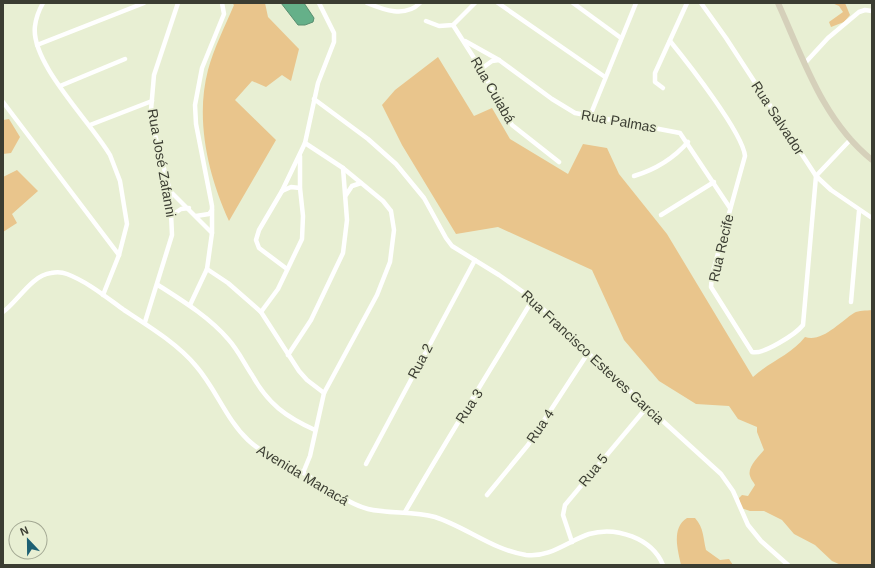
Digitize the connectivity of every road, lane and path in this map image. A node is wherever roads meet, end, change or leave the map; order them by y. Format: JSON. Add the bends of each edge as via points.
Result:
{"nodes":[{"id":1,"x":43,"y":3,"type":"edge"},
{"id":2,"x":144,"y":3,"type":"edge"},
{"id":3,"x":178,"y":3,"type":"edge"},
{"id":4,"x":222,"y":3,"type":"edge"},
{"id":5,"x":319,"y":3,"type":"edge"},
{"id":6,"x":367,"y":3,"type":"edge"},
{"id":7,"x":420,"y":3,"type":"edge"},
{"id":8,"x":475,"y":3,"type":"edge"},
{"id":9,"x":498,"y":3,"type":"edge"},
{"id":10,"x":573,"y":3,"type":"edge"},
{"id":11,"x":636,"y":3,"type":"edge"},
{"id":12,"x":687,"y":3,"type":"edge"},
{"id":13,"x":700,"y":3,"type":"edge"},
{"id":14,"x":778,"y":3,"type":"edge"},
{"id":15,"x":872,"y":11,"type":"edge"},
{"id":16,"x":426,"y":21,"type":"dead end"},
{"id":17,"x":453,"y":25,"type":"junction"},
{"id":18,"x":621,"y":38,"type":"junction"},
{"id":19,"x":670,"y":41,"type":"junction"},
{"id":20,"x":465,"y":42,"type":"junction"},
{"id":21,"x":37,"y":45,"type":"junction"},
{"id":22,"x":125,"y":59,"type":"dead end"},
{"id":23,"x":499,"y":60,"type":"junction"},
{"id":24,"x":804,"y":63,"type":"junction"},
{"id":25,"x":481,"y":69,"type":"junction"},
{"id":26,"x":605,"y":77,"type":"junction"},
{"id":27,"x":60,"y":86,"type":"junction"},
{"id":28,"x":663,"y":88,"type":"dead end"},
{"id":29,"x":314,"y":99,"type":"junction"},
{"id":30,"x":152,"y":101,"type":"junction"},
{"id":31,"x":3,"y":102,"type":"edge"},
{"id":32,"x":3,"y":111,"type":"edge"},
{"id":33,"x":11,"y":113,"type":"junction"},
{"id":34,"x":590,"y":116,"type":"junction"},
{"id":35,"x":90,"y":125,"type":"junction"},
{"id":36,"x":851,"y":139,"type":"junction"},
{"id":37,"x":688,"y":142,"type":"junction"},
{"id":38,"x":305,"y":143,"type":"junction"},
{"id":39,"x":300,"y":154,"type":"junction"},
{"id":40,"x":872,"y":160,"type":"edge"},
{"id":41,"x":559,"y":162,"type":"dead end"},
{"id":42,"x":343,"y":168,"type":"junction"},
{"id":43,"x":634,"y":176,"type":"dead end"},
{"id":44,"x":816,"y":176,"type":"junction"},
{"id":45,"x":714,"y":182,"type":"junction"},
{"id":46,"x":361,"y":183,"type":"junction"},
{"id":47,"x":300,"y":188,"type":"junction"},
{"id":48,"x":282,"y":190,"type":"junction"},
{"id":49,"x":170,"y":191,"type":"junction"},
{"id":50,"x":345,"y":197,"type":"junction"},
{"id":51,"x":189,"y":208,"type":"junction"},
{"id":52,"x":730,"y":208,"type":"junction"},
{"id":53,"x":212,"y":210,"type":"junction"},
{"id":54,"x":859,"y":211,"type":"junction"},
{"id":55,"x":172,"y":215,"type":"junction"},
{"id":56,"x":661,"y":215,"type":"dead end"},
{"id":57,"x":196,"y":216,"type":"junction"},
{"id":58,"x":872,"y":218,"type":"edge"},
{"id":59,"x":212,"y":233,"type":"junction"},
{"id":60,"x":119,"y":255,"type":"junction"},
{"id":61,"x":475,"y":260,"type":"junction"},
{"id":62,"x":207,"y":269,"type":"junction"},
{"id":63,"x":287,"y":269,"type":"junction"},
{"id":64,"x":158,"y":285,"type":"junction"},
{"id":65,"x":103,"y":295,"type":"junction"},
{"id":66,"x":533,"y":299,"type":"junction"},
{"id":67,"x":851,"y":302,"type":"dead end"},
{"id":68,"x":190,"y":306,"type":"junction"},
{"id":69,"x":3,"y":312,"type":"edge"},
{"id":70,"x":261,"y":312,"type":"junction"},
{"id":71,"x":145,"y":322,"type":"junction"},
{"id":72,"x":588,"y":353,"type":"junction"},
{"id":73,"x":288,"y":355,"type":"junction"},
{"id":74,"x":324,"y":393,"type":"junction"},
{"id":75,"x":647,"y":407,"type":"junction"},
{"id":76,"x":315,"y":430,"type":"junction"},
{"id":77,"x":366,"y":464,"type":"dead end"},
{"id":78,"x":303,"y":472,"type":"junction"},
{"id":79,"x":487,"y":495,"type":"dead end"},
{"id":80,"x":405,"y":512,"type":"junction"},
{"id":81,"x":572,"y":542,"type":"junction"},
{"id":82,"x":664,"y":565,"type":"edge"},
{"id":83,"x":788,"y":565,"type":"edge"}],
"edges":[{"from":1,"to":21,"type":"street","via":[[35,26]]},
{"from":2,"to":21,"type":"street"},
{"from":3,"to":30,"type":"street","name":"Rua José Zafanni","via":[[154,75]]},
{"from":4,"to":53,"type":"street","via":[[224,14],[202,68],[195,105],[196,124]]},
{"from":5,"to":29,"type":"street","via":[[334,36]]},
{"from":6,"to":7,"type":"street","via":[[396,12],[409,11]]},
{"from":8,"to":17,"type":"street"},
{"from":9,"to":26,"type":"street"},
{"from":10,"to":18,"type":"street"},
{"from":11,"to":18,"type":"street"},
{"from":12,"to":19,"type":"street"},
{"from":13,"to":44,"type":"street","name":"Rua Salvador","via":[[726,38]]},
{"from":14,"to":24,"type":"street"},
{"from":15,"to":24,"type":"street","via":[[859,12],[828,38]]},
{"from":16,"to":17,"type":"street","via":[[439,26]]},
{"from":17,"to":20,"type":"street","name":"Rua Cuiabá"},
{"from":18,"to":26,"type":"street"},
{"from":19,"to":28,"type":"street","via":[[654,77]]},
{"from":19,"to":52,"type":"street","name":"Rua Recife","via":[[723,113],[744,149],[745,156]]},
{"from":20,"to":23,"type":"street","name":"Rua Palmas"},
{"from":20,"to":25,"type":"street","name":"Rua Cuiabá"},
{"from":21,"to":27,"type":"street","via":[[44,62]]},
{"from":22,"to":27,"type":"street"},
{"from":23,"to":25,"type":"street","via":[[492,61]]},
{"from":23,"to":34,"type":"street","name":"Rua Palmas","via":[[562,106],[575,113]]},
{"from":24,"to":36,"type":"street","via":[[827,107]]},
{"from":25,"to":41,"type":"street","name":"Rua Cuiabá","via":[[512,125]]},
{"from":26,"to":34,"type":"street"},
{"from":27,"to":35,"type":"street"},
{"from":29,"to":38,"type":"street"},
{"from":29,"to":61,"type":"street","name":"Rua Francisco Esteves Garcia","via":[[388,156],[424,198],[449,242]]},
{"from":30,"to":35,"type":"street"},
{"from":30,"to":49,"type":"street","name":"Rua José Zafanni","via":[[152,119]]},
{"from":31,"to":33,"type":"street"},
{"from":32,"to":33,"type":"street"},
{"from":33,"to":60,"type":"street"},
{"from":34,"to":37,"type":"street","name":"Rua Palmas","via":[[677,131]]},
{"from":35,"to":60,"type":"street","via":[[114,162],[123,193],[127,224]]},
{"from":36,"to":40,"type":"street"},
{"from":36,"to":44,"type":"street"},
{"from":37,"to":43,"type":"street","via":[[652,169]]},
{"from":37,"to":45,"type":"street","name":"Rua Palmas"},
{"from":38,"to":39,"type":"street"},
{"from":38,"to":42,"type":"street"},
{"from":39,"to":47,"type":"street"},
{"from":39,"to":48,"type":"street"},
{"from":42,"to":46,"type":"street"},
{"from":42,"to":50,"type":"street"},
{"from":44,"to":52,"type":"street","name":"Rua Recife","via":[[804,322],[798,332],[757,353],[750,350],[711,287]]},
{"from":44,"to":54,"type":"street","name":"Rua Salvador"},
{"from":45,"to":52,"type":"street","name":"Rua Palmas"},
{"from":45,"to":56,"type":"street"},
{"from":46,"to":50,"type":"street","via":[[351,187]]},
{"from":46,"to":74,"type":"street","via":[[384,201],[392,211],[392,250],[387,272],[377,295]]},
{"from":47,"to":48,"type":"street","via":[[289,187]]},
{"from":47,"to":63,"type":"street","via":[[302,238]]},
{"from":48,"to":63,"type":"street","via":[[259,230],[256,243]]},
{"from":49,"to":51,"type":"street"},
{"from":49,"to":55,"type":"street","name":"Rua José Zafanni"},
{"from":50,"to":73,"type":"street","via":[[346,236],[341,259],[311,320]]},
{"from":51,"to":55,"type":"street","via":[[181,209]]},
{"from":51,"to":57,"type":"street"},
{"from":53,"to":57,"type":"street","via":[[209,214]]},
{"from":53,"to":59,"type":"street"},
{"from":54,"to":58,"type":"street","name":"Rua Salvador"},
{"from":54,"to":67,"type":"street"},
{"from":55,"to":64,"type":"street","name":"Rua José Zafanni","via":[[172,235]]},
{"from":57,"to":59,"type":"street"},
{"from":59,"to":62,"type":"street"},
{"from":60,"to":65,"type":"street"},
{"from":61,"to":66,"type":"street","name":"Rua Francisco Esteves Garcia"},
{"from":61,"to":77,"type":"street","name":"Rua 2"},
{"from":62,"to":68,"type":"street"},
{"from":62,"to":70,"type":"street","via":[[228,283]]},
{"from":63,"to":70,"type":"street","via":[[278,290]]},
{"from":64,"to":68,"type":"street"},
{"from":64,"to":71,"type":"street","name":"Rua José Zafanni"},
{"from":65,"to":69,"type":"street","name":"Avenida Manacá","via":[[67,274],[53,272],[36,280]]},
{"from":65,"to":71,"type":"street","name":"Avenida Manacá"},
{"from":66,"to":72,"type":"street","name":"Rua Francisco Esteves Garcia"},
{"from":66,"to":80,"type":"street","name":"Rua 3"},
{"from":68,"to":76,"type":"street","via":[[229,340],[270,401],[288,417]]},
{"from":70,"to":73,"type":"street"},
{"from":71,"to":78,"type":"street","name":"Avenida Manacá","via":[[195,365],[225,411],[249,441],[275,459]]},
{"from":72,"to":75,"type":"street","name":"Rua Francisco Esteves Garcia"},
{"from":72,"to":79,"type":"street","name":"Rua 4","via":[[528,445]]},
{"from":73,"to":74,"type":"street","via":[[307,380]]},
{"from":74,"to":76,"type":"street"},
{"from":75,"to":81,"type":"street","name":"Rua 5","via":[[565,505],[563,515]]},
{"from":75,"to":83,"type":"street","name":"Rua Francisco Esteves Garcia","via":[[721,474],[733,491],[748,525],[761,541]]},
{"from":76,"to":78,"type":"street","via":[[310,456]]},
{"from":78,"to":80,"type":"street","name":"Avenida Manacá","via":[[354,505],[375,510]]},
{"from":80,"to":81,"type":"street","name":"Avenida Manacá","via":[[436,518],[491,543],[526,555],[544,554]]},
{"from":81,"to":82,"type":"street","name":"Avenida Manacá","via":[[599,532],[628,535],[644,542]]}]}
